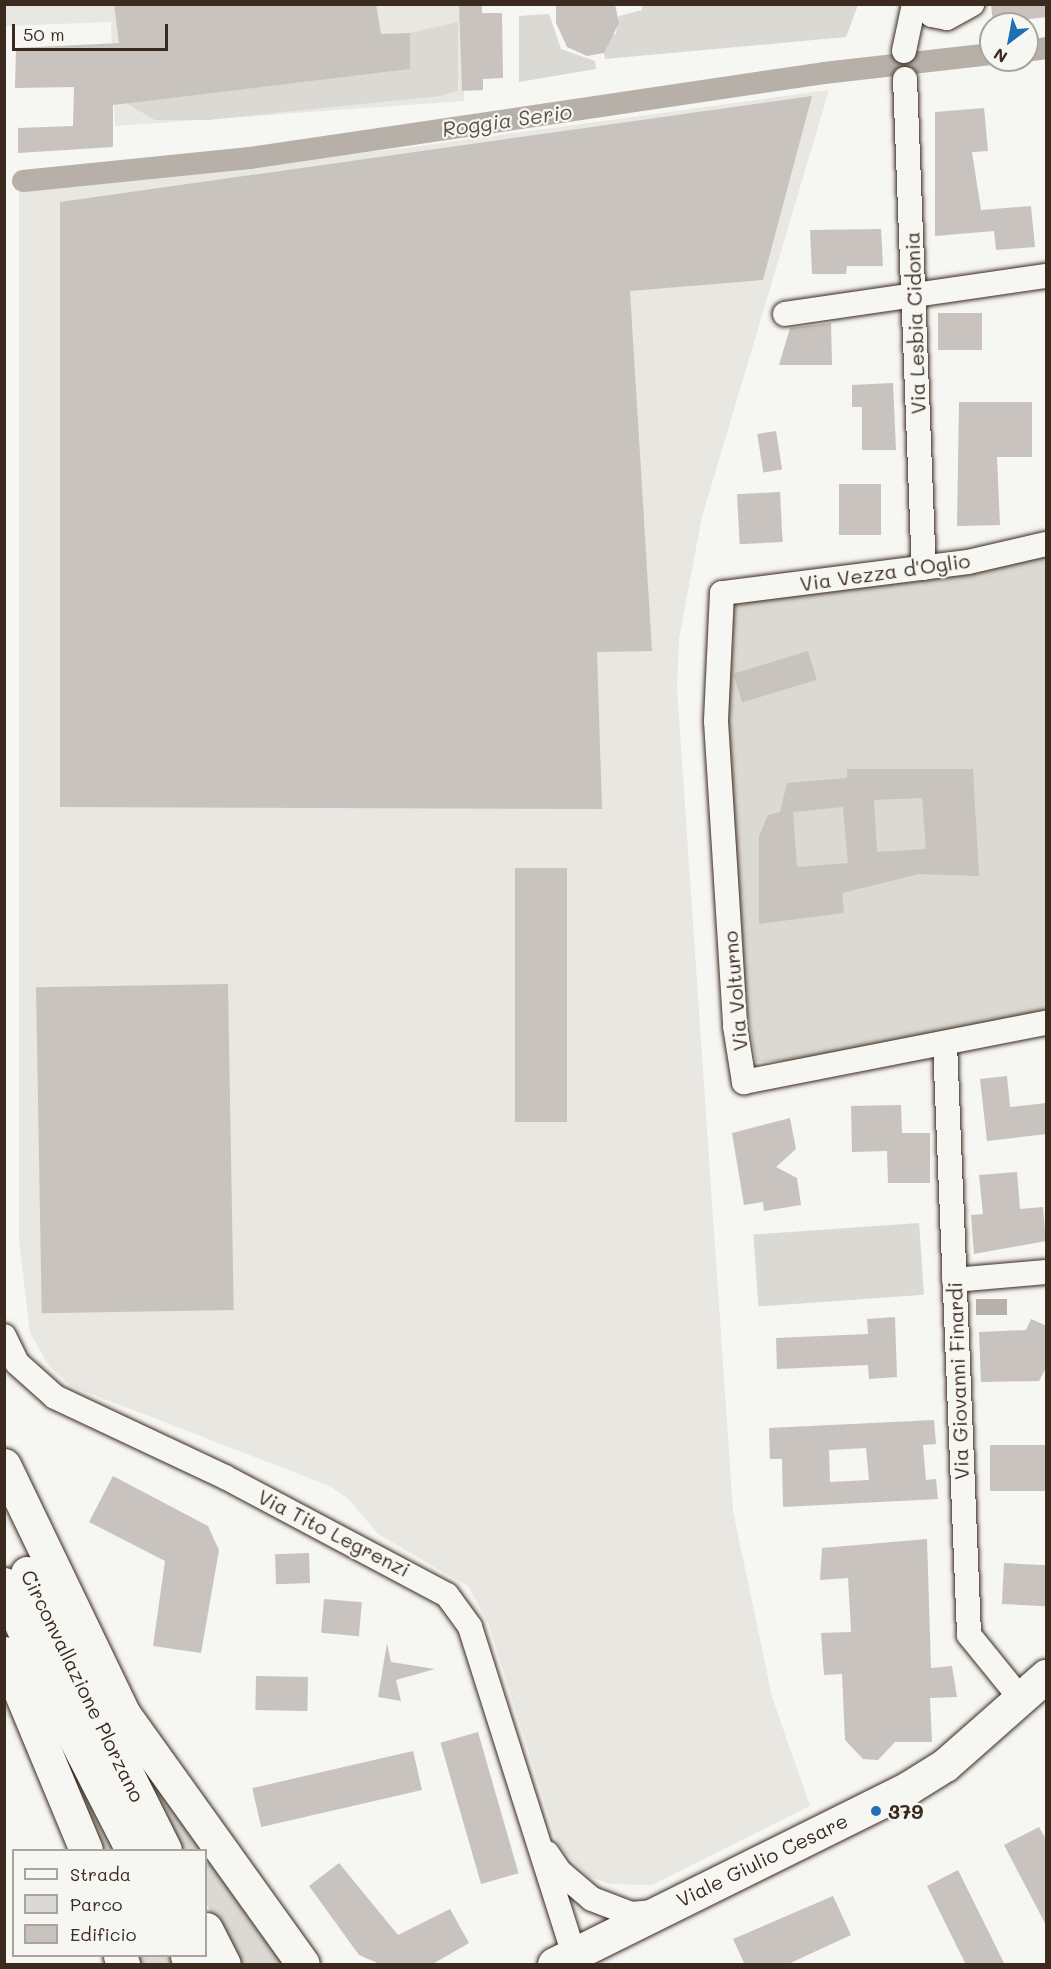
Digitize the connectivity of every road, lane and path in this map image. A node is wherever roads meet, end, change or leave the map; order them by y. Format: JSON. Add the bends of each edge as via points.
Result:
{"nodes":[{"id":1,"x":914,"y":4,"type":"edge"},
{"id":2,"x":923,"y":4,"type":"edge"},
{"id":3,"x":972,"y":4,"type":"edge"},
{"id":4,"x":904,"y":51,"type":"dead end"},
{"id":5,"x":905,"y":79,"type":"dead end"},
{"id":6,"x":1047,"y":276,"type":"edge"},
{"id":7,"x":914,"y":294,"type":"junction"},
{"id":8,"x":785,"y":314,"type":"dead end"},
{"id":9,"x":1047,"y":544,"type":"edge"},
{"id":10,"x":924,"y":568,"type":"junction"},
{"id":11,"x":722,"y":594,"type":"joint"},
{"id":12,"x":1047,"y":1023,"type":"edge"},
{"id":13,"x":945,"y":1044,"type":"junction"},
{"id":14,"x":1047,"y":1272,"type":"edge"},
{"id":15,"x":954,"y":1280,"type":"junction"},
{"id":16,"x":4,"y":1336,"type":"edge"},
{"id":17,"x":4,"y":1465,"type":"edge"},
{"id":18,"x":4,"y":1521,"type":"edge"},
{"id":19,"x":4,"y":1584,"type":"edge"},
{"id":20,"x":4,"y":1653,"type":"edge"},
{"id":21,"x":1047,"y":1676,"type":"edge"},
{"id":22,"x":1021,"y":1699,"type":"junction"},
{"id":23,"x":538,"y":1838,"type":"junction"},
{"id":24,"x":85,"y":1849,"type":"edge"},
{"id":25,"x":131,"y":1849,"type":"edge"},
{"id":26,"x":164,"y":1849,"type":"edge"},
{"id":27,"x":655,"y":1912,"type":"junction"},
{"id":28,"x":207,"y":1931,"type":"edge"},
{"id":29,"x":568,"y":1961,"type":"edge"},
{"id":30,"x":224,"y":1965,"type":"edge"},
{"id":31,"x":303,"y":1965,"type":"edge"}],
"edges":[{"from":1,"to":4,"type":"street"},
{"from":2,"to":3,"type":"street","via":[[932,15],[947,18]]},
{"from":5,"to":7,"type":"street","name":"Via Lesbia Cidonia"},
{"from":6,"to":7,"type":"street"},
{"from":7,"to":8,"type":"street"},
{"from":7,"to":10,"type":"street","name":"Via Lesbia Cidonia"},
{"from":9,"to":10,"type":"street","name":"Via Vezza d'Oglio"},
{"from":10,"to":11,"type":"street","name":"Via Vezza d'Oglio"},
{"from":11,"to":13,"type":"street","name":"Via Volturno","via":[[716,722],[735,1015],[744,1082]]},
{"from":12,"to":13,"type":"street","name":"Via Volturno"},
{"from":13,"to":15,"type":"street","name":"Via Giovanni Finardi"},
{"from":14,"to":15,"type":"street"},
{"from":15,"to":22,"type":"street","name":"Via Giovanni Finardi","via":[[969,1635],[978,1651]]},
{"from":16,"to":23,"type":"street","name":"Via Tito Legrenzi","via":[[17,1363],[55,1397],[236,1483],[447,1595],[470,1627]]},
{"from":17,"to":31,"type":"main road","via":[[124,1714]]},
{"from":18,"to":26,"type":"main road","name":"Circonvallazione Plorzano","via":[[72,1669]]},
{"from":19,"to":25,"type":"main road","name":"Circonvallazione Plorzano","via":[[45,1680]]},
{"from":20,"to":24,"type":"main road"},
{"from":21,"to":22,"type":"main road","name":"Viale Giulio Cesare"},
{"from":22,"to":27,"type":"main road","name":"Viale Giulio Cesare","via":[[945,1765],[908,1788]]},
{"from":23,"to":27,"type":"street","name":"Via Tito Legrenzi","via":[[560,1872],[592,1899],[631,1914]]},
{"from":23,"to":29,"type":"street","name":"Via Tito Legrenzi"},
{"from":27,"to":29,"type":"main road","name":"Viale Giulio Cesare"},
{"from":28,"to":30,"type":"main road"}]}
